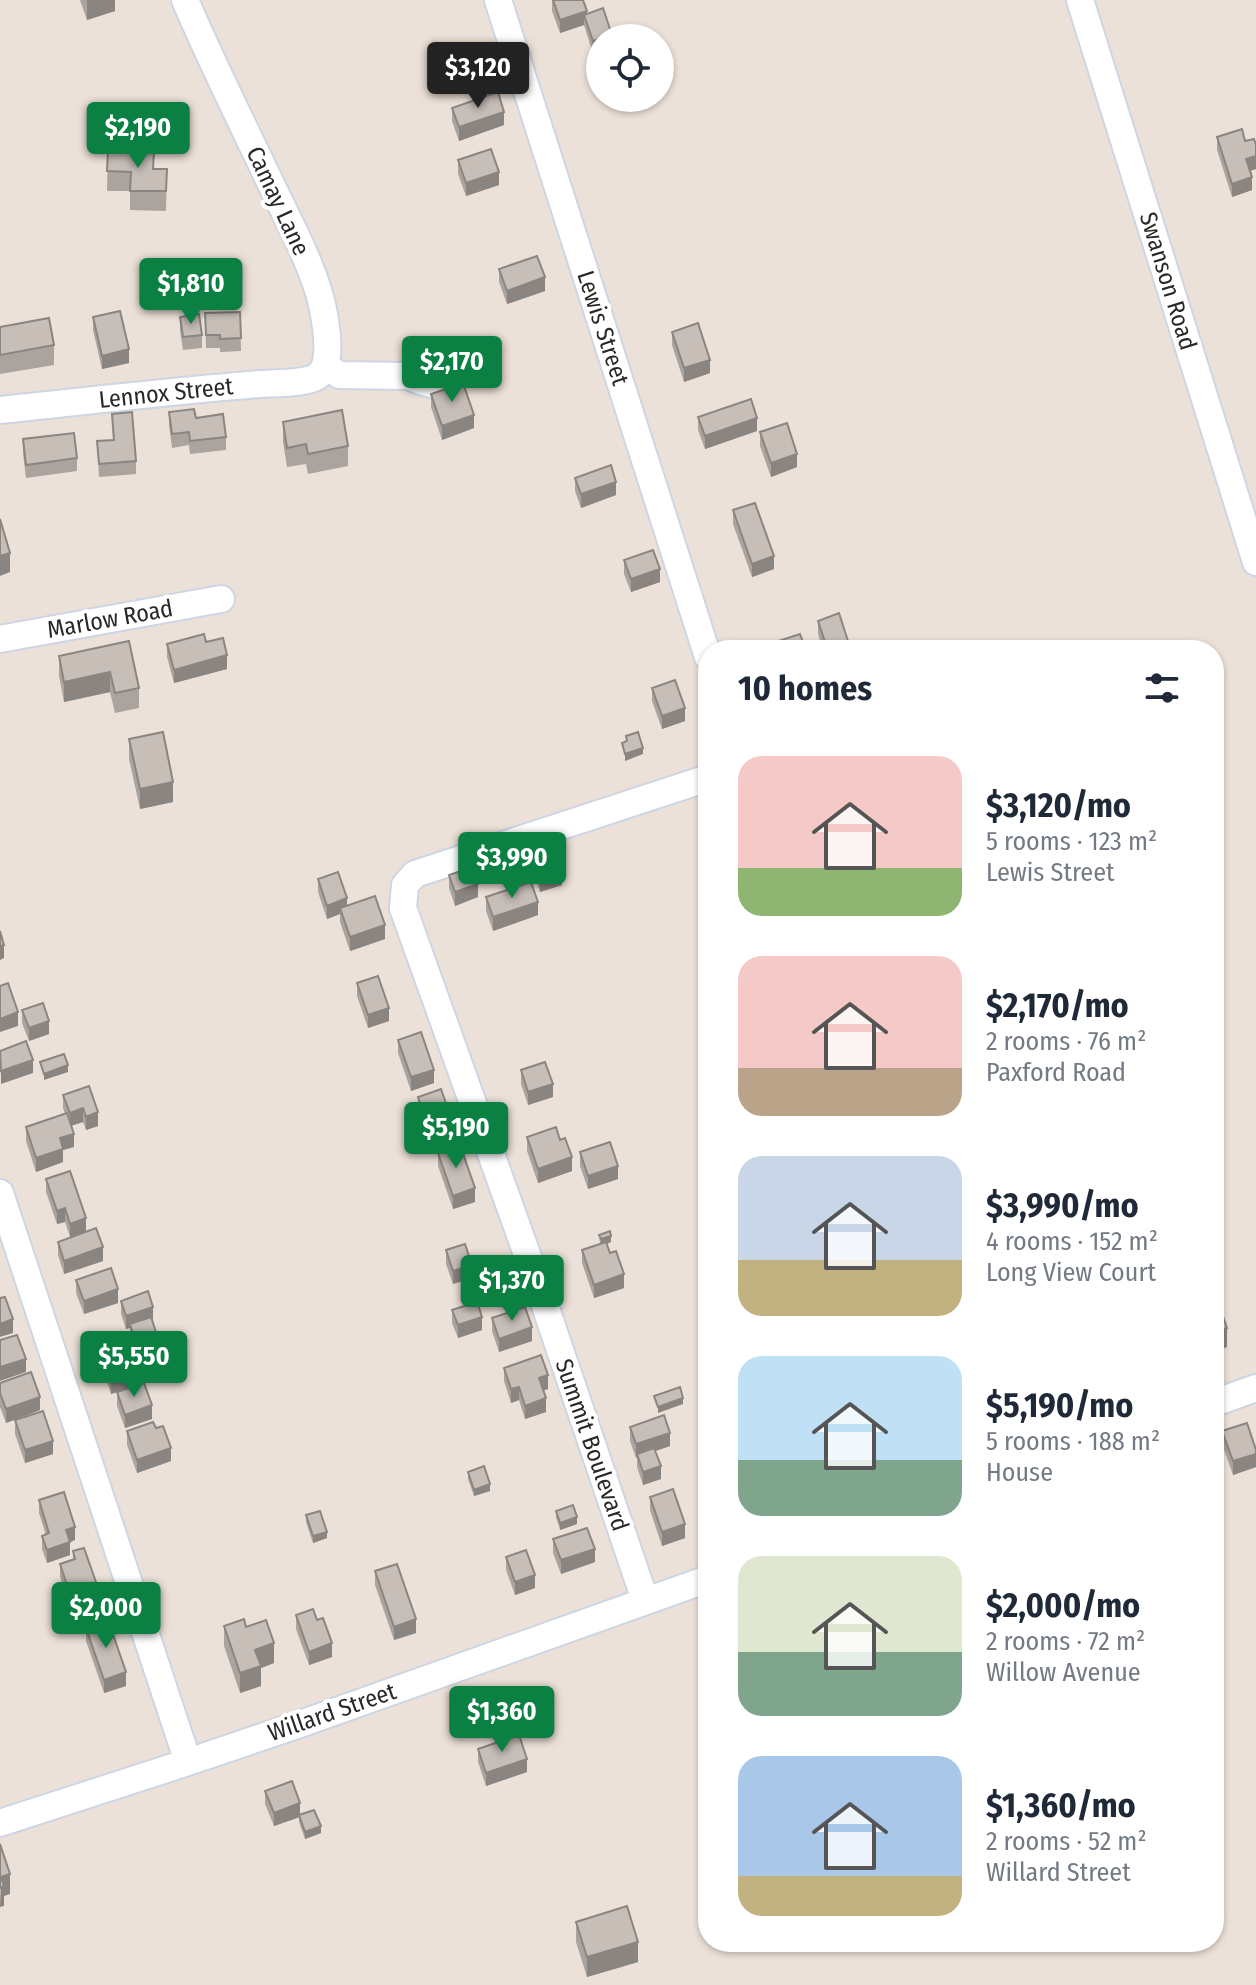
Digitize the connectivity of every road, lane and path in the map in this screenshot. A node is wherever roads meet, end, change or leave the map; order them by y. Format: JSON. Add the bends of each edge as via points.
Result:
{"nodes":[{"id":1,"x":185,"y":0,"type":"edge"},
{"id":2,"x":498,"y":0,"type":"edge"},
{"id":3,"x":1080,"y":0,"type":"edge"},
{"id":4,"x":325,"y":365,"type":"junction"},
{"id":5,"x":450,"y":389,"type":"edge"},
{"id":6,"x":0,"y":410,"type":"edge"},
{"id":7,"x":1256,"y":562,"type":"edge"},
{"id":8,"x":221,"y":599,"type":"dead end"},
{"id":9,"x":0,"y":639,"type":"edge"},
{"id":10,"x":703,"y":640,"type":"edge"},
{"id":11,"x":698,"y":781,"type":"edge"},
{"id":12,"x":0,"y":1193,"type":"edge"},
{"id":13,"x":1256,"y":1388,"type":"edge"},
{"id":14,"x":1224,"y":1399,"type":"edge"},
{"id":15,"x":698,"y":1582,"type":"edge"},
{"id":16,"x":645,"y":1600,"type":"junction"},
{"id":17,"x":188,"y":1762,"type":"junction"},
{"id":18,"x":0,"y":1823,"type":"edge"}],
"edges":[{"from":1,"to":4,"type":"street","name":"Camay Lane","via":[[306,257],[320,296],[328,343]]},
{"from":2,"to":10,"type":"street","name":"Lewis Street"},
{"from":3,"to":7,"type":"street","name":"Swanson Road"},
{"from":4,"to":5,"type":"street","via":[[339,375],[408,376]]},
{"from":4,"to":6,"type":"street","name":"Lennox Street","via":[[316,378],[292,382]]},
{"from":8,"to":9,"type":"street","name":"Marlow Road"},
{"from":11,"to":16,"type":"street","name":"Summit Boulevard","via":[[415,874],[405,885],[403,908]]},
{"from":12,"to":17,"type":"street"},
{"from":13,"to":14,"type":"street"},
{"from":15,"to":16,"type":"street","name":"Willard Street"},
{"from":16,"to":17,"type":"street","name":"Willard Street"},
{"from":17,"to":18,"type":"street","name":"Willard Street"}]}
